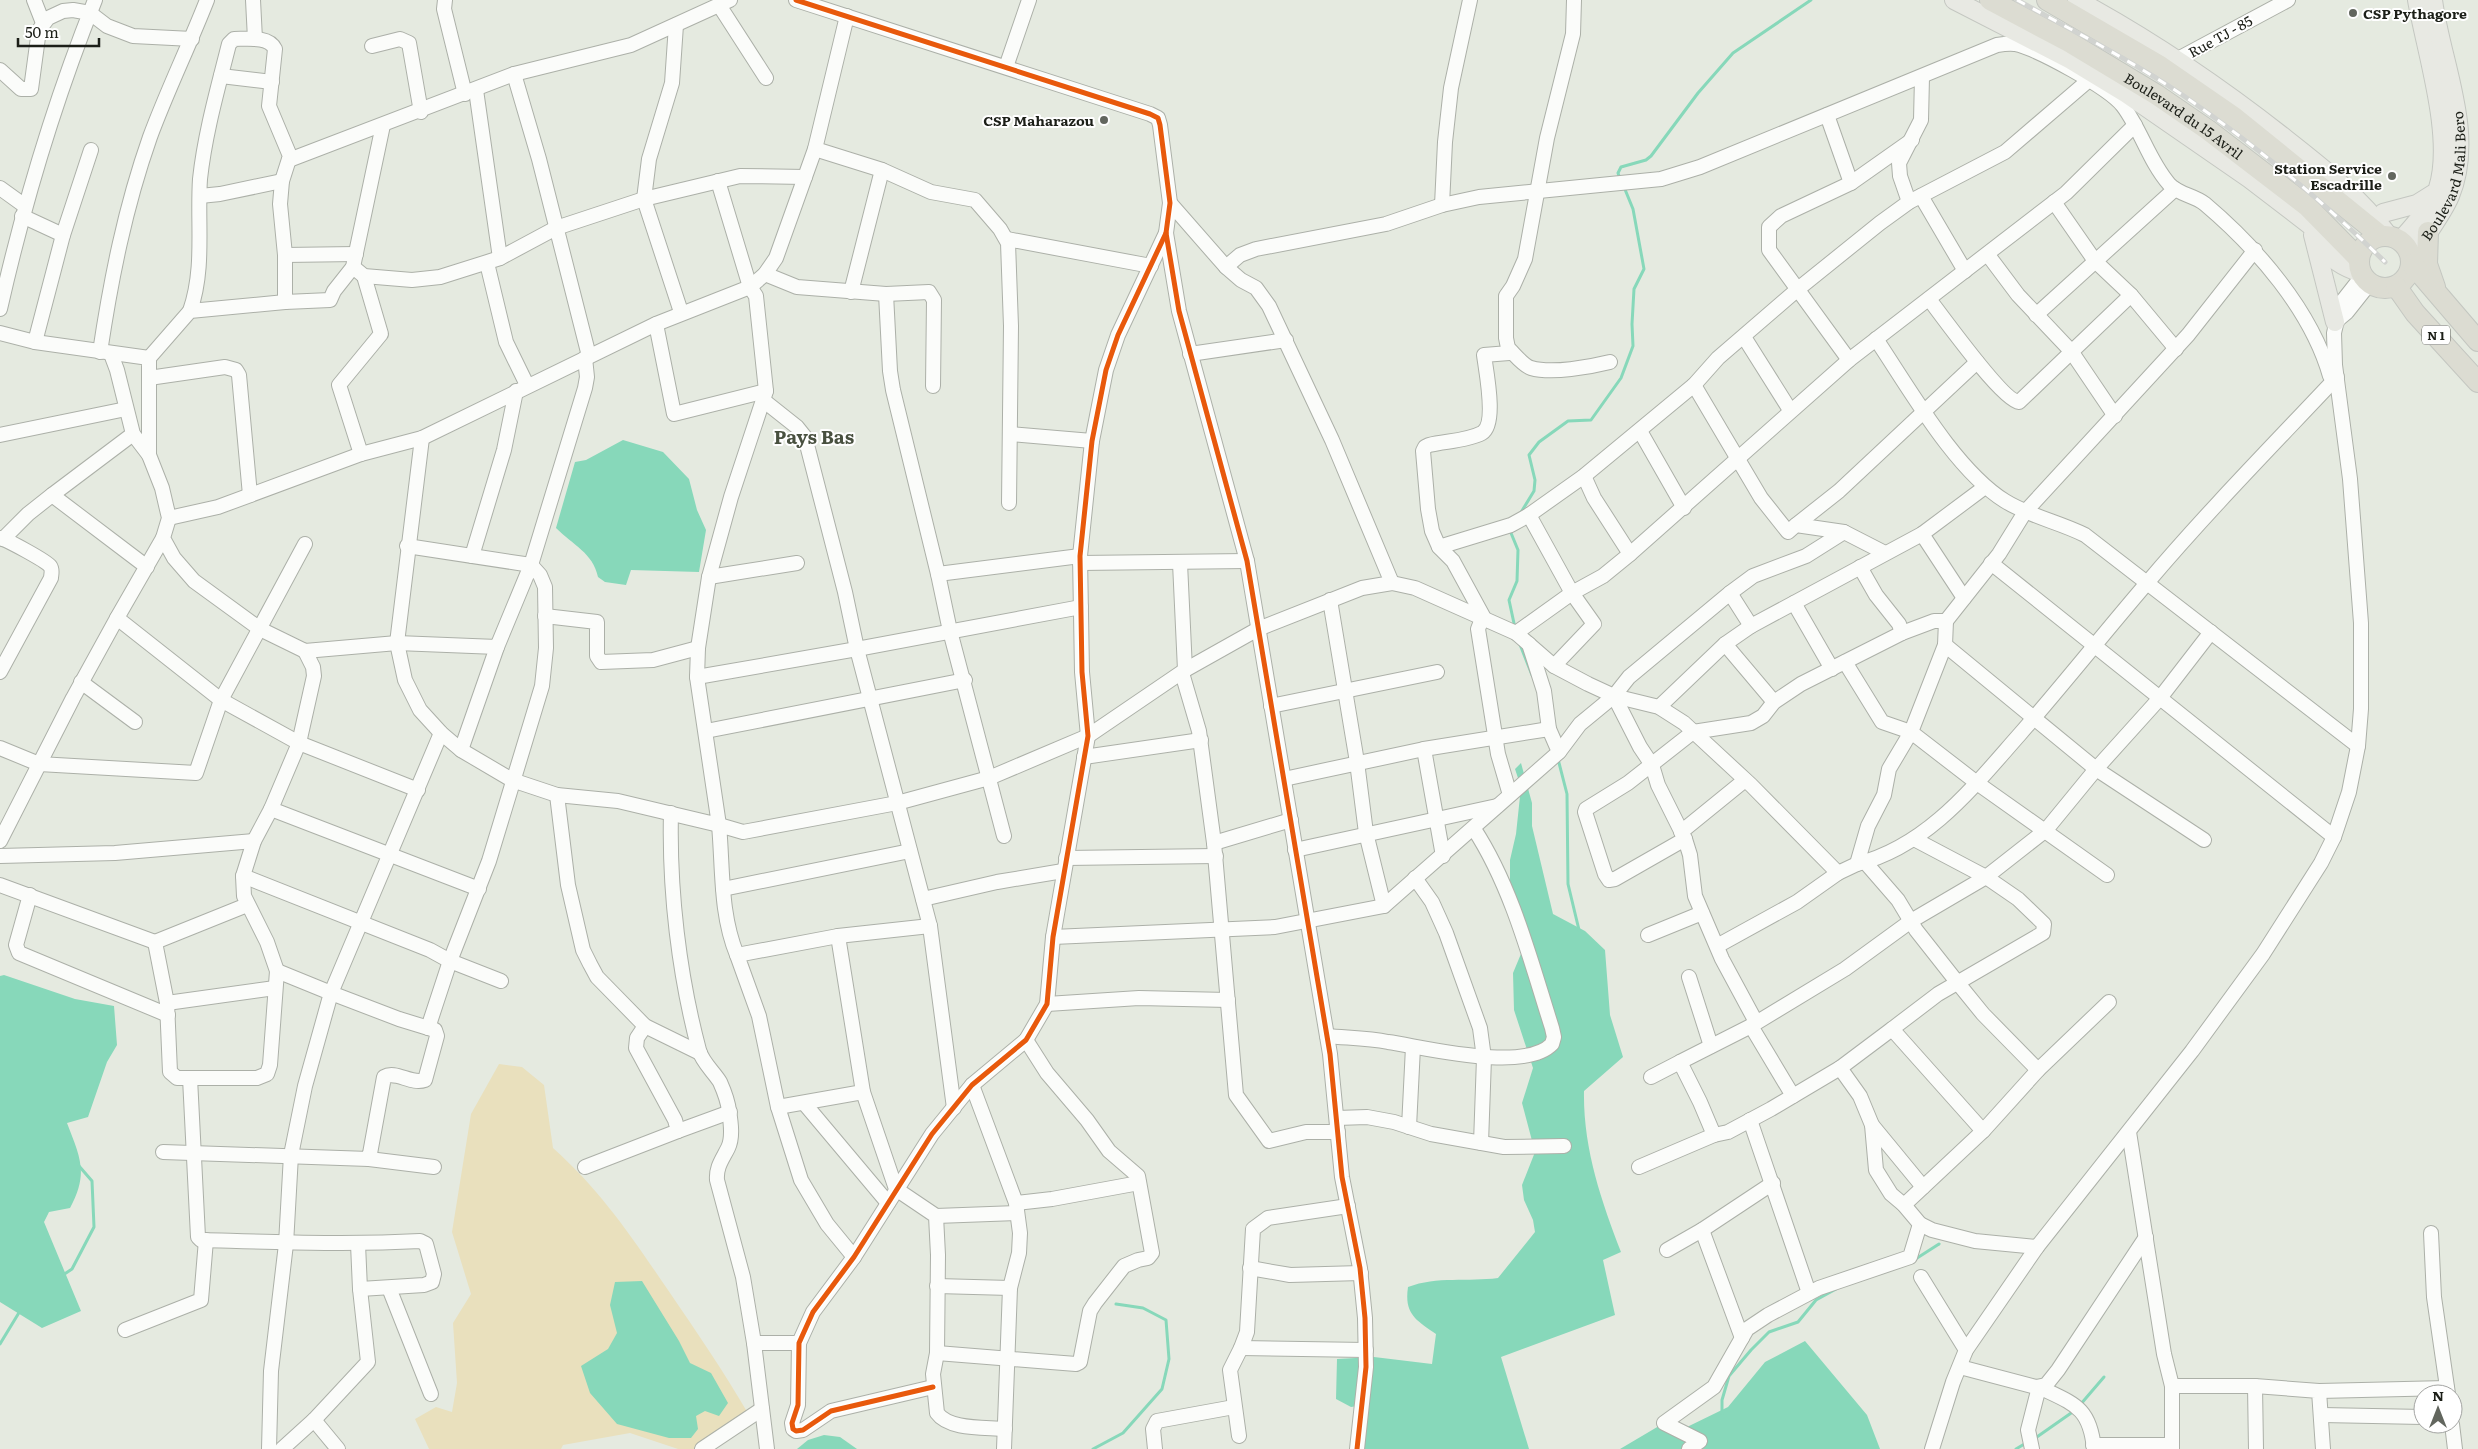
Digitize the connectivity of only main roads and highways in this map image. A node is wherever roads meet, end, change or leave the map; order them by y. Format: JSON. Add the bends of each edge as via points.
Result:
{"nodes":[{"id":1,"x":1954,"y":0,"type":"edge"},
{"id":2,"x":1990,"y":0,"type":"edge"},
{"id":3,"x":2047,"y":0,"type":"edge"},
{"id":4,"x":2077,"y":0,"type":"edge"},
{"id":5,"x":2417,"y":0,"type":"edge"},
{"id":6,"x":2433,"y":0,"type":"edge"},
{"id":7,"x":2436,"y":192,"type":"junction"},
{"id":8,"x":2361,"y":205,"type":"junction"},
{"id":9,"x":2383,"y":213,"type":"junction"},
{"id":10,"x":2311,"y":230,"type":"junction"},
{"id":11,"x":2428,"y":232,"type":"junction"},
{"id":12,"x":2391,"y":237,"type":"junction"},
{"id":13,"x":2412,"y":261,"type":"junction"},
{"id":14,"x":2362,"y":271,"type":"junction"},
{"id":15,"x":2396,"y":286,"type":"junction"},
{"id":16,"x":2437,"y":294,"type":"junction"},
{"id":17,"x":2335,"y":322,"type":"road end"},
{"id":18,"x":2478,"y":341,"type":"edge"},
{"id":19,"x":2478,"y":382,"type":"edge"}],
"edges":[{"from":1,"to":10,"type":"main road","name":"Boulevard du 15 Avril","via":[[2071,60],[2127,94],[2250,179]]},
{"from":2,"to":14,"type":"highway","name":"Boulevard du 15 Avril","via":[[2069,42],[2208,130],[2307,206]]},
{"from":3,"to":12,"type":"highway","name":"Boulevard du 15 Avril","via":[[2160,66],[2234,117]]},
{"from":4,"to":8,"type":"main road","via":[[2178,59],[2305,154]]},
{"from":5,"to":7,"type":"main road","name":"Boulevard Mali Bero","via":[[2437,95],[2442,150]]},
{"from":6,"to":11,"type":"main road","name":"Boulevard Mali Bero","via":[[2455,100],[2459,149],[2450,196]]},
{"from":7,"to":9,"type":"main road","via":[[2417,204]]},
{"from":7,"to":12,"type":"main road","name":"Boulevard Mali Bero","via":[[2429,205]]},
{"from":8,"to":9,"type":"main road"},
{"from":8,"to":12,"type":"main road"},
{"from":9,"to":12,"type":"main road","via":[[2392,224]]},
{"from":10,"to":14,"type":"main road","name":"Boulevard du 15 Avril"},
{"from":10,"to":17,"type":"main road"},
{"from":11,"to":13,"type":"main road","name":"Boulevard Mali Bero"},
{"from":11,"to":16,"type":"highway","via":[[2427,264]]},
{"from":12,"to":13,"type":"highway","via":[[2406,245]]},
{"from":12,"to":14,"type":"highway","via":[[2366,244]]},
{"from":13,"to":15,"type":"highway","via":[[2407,277]]},
{"from":13,"to":16,"type":"highway","number":"N 1"},
{"from":14,"to":15,"type":"highway","via":[[2383,288]]},
{"from":15,"to":19,"type":"highway","number":"N 1"},
{"from":16,"to":18,"type":"highway","number":"N 1"}]}
